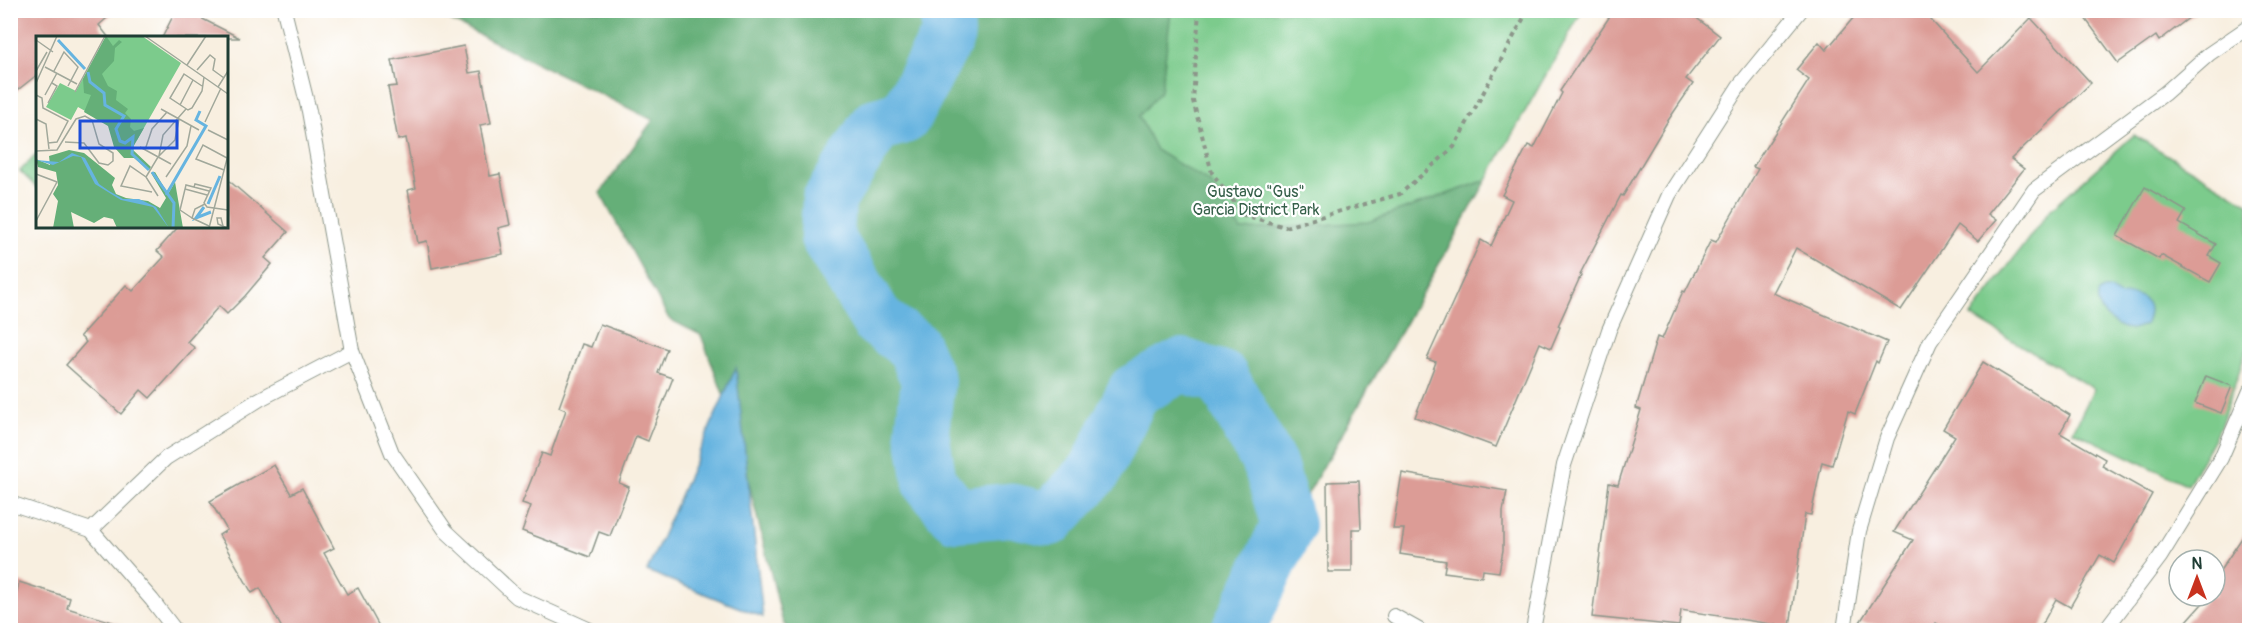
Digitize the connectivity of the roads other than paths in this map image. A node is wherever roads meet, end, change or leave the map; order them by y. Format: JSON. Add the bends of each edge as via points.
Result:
{"nodes":[{"id":1,"x":284,"y":10,"type":"edge"},
{"id":2,"x":1801,"y":10,"type":"edge"},
{"id":3,"x":2250,"y":26,"type":"edge"},
{"id":4,"x":352,"y":351,"type":"junction"},
{"id":5,"x":2250,"y":391,"type":"edge"},
{"id":6,"x":10,"y":503,"type":"edge"},
{"id":7,"x":91,"y":530,"type":"junction"},
{"id":8,"x":1394,"y":616,"type":"dead end"},
{"id":9,"x":175,"y":630,"type":"edge"},
{"id":10,"x":590,"y":630,"type":"edge"},
{"id":11,"x":1419,"y":630,"type":"edge"},
{"id":12,"x":1533,"y":630,"type":"edge"},
{"id":13,"x":1844,"y":630,"type":"edge"},
{"id":14,"x":2105,"y":630,"type":"edge"}],
"edges":[{"from":1,"to":4,"type":"lane","via":[[309,111]]},
{"from":2,"to":12,"type":"lane","via":[[1739,86],[1669,195],[1609,330],[1564,465]]},
{"from":3,"to":13,"type":"lane","via":[[2034,190],[1930,342],[1887,438],[1859,531]]},
{"from":4,"to":7,"type":"lane","via":[[260,399],[166,458]]},
{"from":4,"to":10,"type":"lane","via":[[392,453],[446,531],[517,597]]},
{"from":5,"to":14,"type":"lane","via":[[2221,458],[2160,556]]},
{"from":6,"to":7,"type":"lane"},
{"from":7,"to":9,"type":"lane"},
{"from":8,"to":11,"type":"lane"}]}
